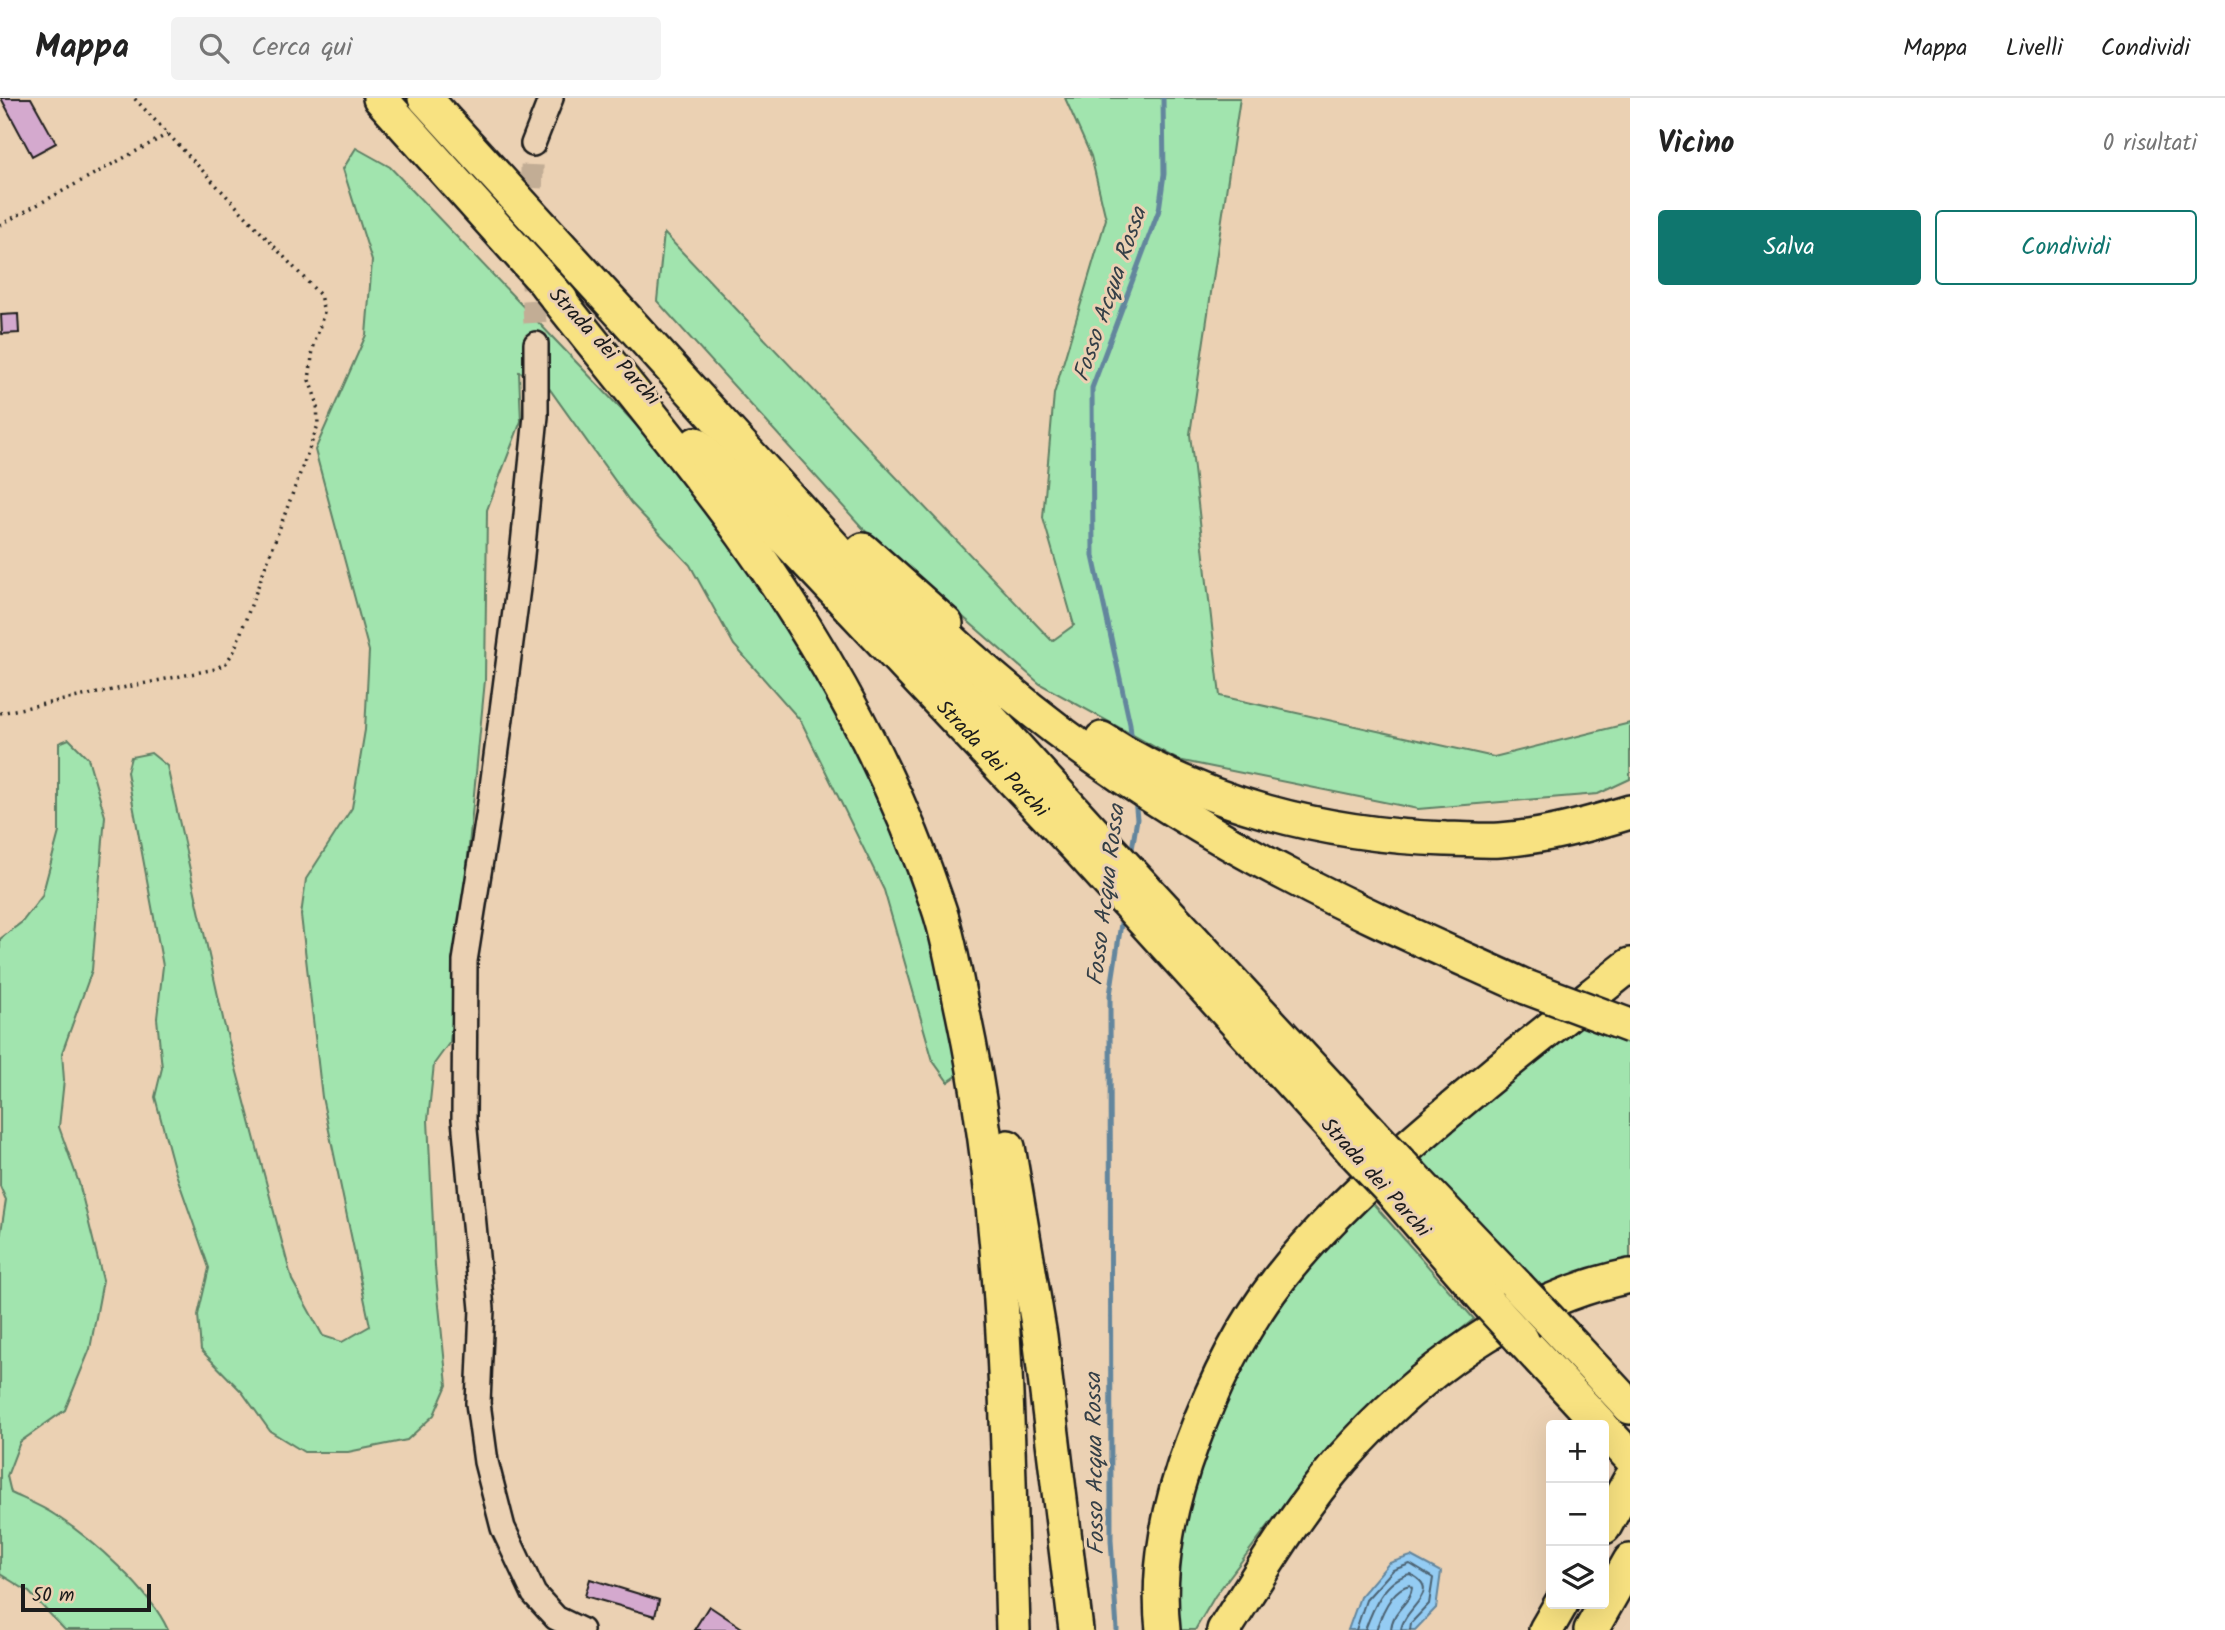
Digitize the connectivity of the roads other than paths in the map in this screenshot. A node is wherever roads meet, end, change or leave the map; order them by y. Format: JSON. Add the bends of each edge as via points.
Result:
{"nodes":[{"id":1,"x":380,"y":98,"type":"edge"},
{"id":2,"x":425,"y":98,"type":"edge"},
{"id":3,"x":551,"y":98,"type":"edge"},
{"id":4,"x":533,"y":144,"type":"tunnel mouth"},
{"id":5,"x":547,"y":285,"type":"junction"},
{"id":6,"x":615,"y":305,"type":"junction"},
{"id":7,"x":536,"y":344,"type":"tunnel mouth"},
{"id":8,"x":1112,"y":758,"type":"junction"},
{"id":9,"x":1630,"y":812,"type":"edge"},
{"id":10,"x":1088,"y":844,"type":"junction"},
{"id":11,"x":940,"y":910,"type":"junction"},
{"id":12,"x":1630,"y":965,"type":"edge"},
{"id":13,"x":1630,"y":1026,"type":"edge"},
{"id":14,"x":1401,"y":1183,"type":"junction"},
{"id":15,"x":1630,"y":1276,"type":"edge"},
{"id":16,"x":1628,"y":1404,"type":"edge"},
{"id":17,"x":1595,"y":1420,"type":"edge"},
{"id":18,"x":1609,"y":1435,"type":"edge"},
{"id":19,"x":1609,"y":1437,"type":"edge"},
{"id":20,"x":1630,"y":1457,"type":"edge"},
{"id":21,"x":1630,"y":1464,"type":"edge"},
{"id":22,"x":1630,"y":1480,"type":"edge"},
{"id":23,"x":1609,"y":1518,"type":"edge"},
{"id":24,"x":1630,"y":1561,"type":"edge"},
{"id":25,"x":1558,"y":1609,"type":"edge"},
{"id":26,"x":580,"y":1630,"type":"edge"},
{"id":27,"x":1013,"y":1630,"type":"edge"},
{"id":28,"x":1076,"y":1630,"type":"edge"},
{"id":29,"x":1163,"y":1630,"type":"edge"},
{"id":30,"x":1224,"y":1630,"type":"edge"},
{"id":31,"x":1546,"y":1630,"type":"edge"},
{"id":32,"x":1591,"y":1630,"type":"edge"}],
"edges":[{"from":1,"to":5,"type":"highway","name":"Strada dei Parchi"},
{"from":2,"to":6,"type":"highway","name":"Strada dei Parchi"},
{"from":3,"to":4,"type":"lane"},
{"from":5,"to":10,"type":"highway","name":"Strada dei Parchi"},
{"from":5,"to":11,"type":"highway","via":[[742,533],[806,630],[891,788]]},
{"from":6,"to":8,"type":"highway","via":[[974,662],[1047,723]]},
{"from":6,"to":10,"type":"highway","name":"Strada dei Parchi"},
{"from":7,"to":26,"type":"lane","via":[[536,416],[521,565],[464,961],[464,1119],[482,1309],[478,1403],[486,1462],[503,1528],[534,1594],[556,1618]]},
{"from":8,"to":9,"type":"highway","via":[[1151,767],[1237,804],[1357,833],[1499,840],[1572,830]]},
{"from":8,"to":13,"type":"highway","bridge":true,"via":[[1201,827],[1302,883],[1526,987]]},
{"from":10,"to":14,"type":"highway","name":"Strada dei Parchi","bridge":true},
{"from":11,"to":27,"type":"highway","via":[[978,1084],[992,1186],[1005,1360]]},
{"from":11,"to":28,"type":"highway","via":[[978,1020],[1014,1181],[1045,1368]]},
{"from":12,"to":29,"type":"highway","via":[[1435,1122],[1336,1212],[1278,1280],[1246,1328],[1207,1403],[1180,1474],[1164,1551]]},
{"from":14,"to":16,"type":"highway","name":"Strada dei Parchi","bridge":true,"via":[[1517,1286]]},
{"from":14,"to":17,"type":"highway","name":"Strada dei Parchi","bridge":true,"via":[[1489,1304]]},
{"from":15,"to":30,"type":"highway","via":[[1598,1283],[1527,1312],[1481,1337],[1417,1384],[1342,1459],[1278,1544]]},
{"from":18,"to":20,"type":"highway","name":"Strada dei Parchi"},
{"from":19,"to":21,"type":"lane"},
{"from":22,"to":23,"type":"highway"},
{"from":24,"to":32,"type":"highway"},
{"from":25,"to":31,"type":"highway"}]}
